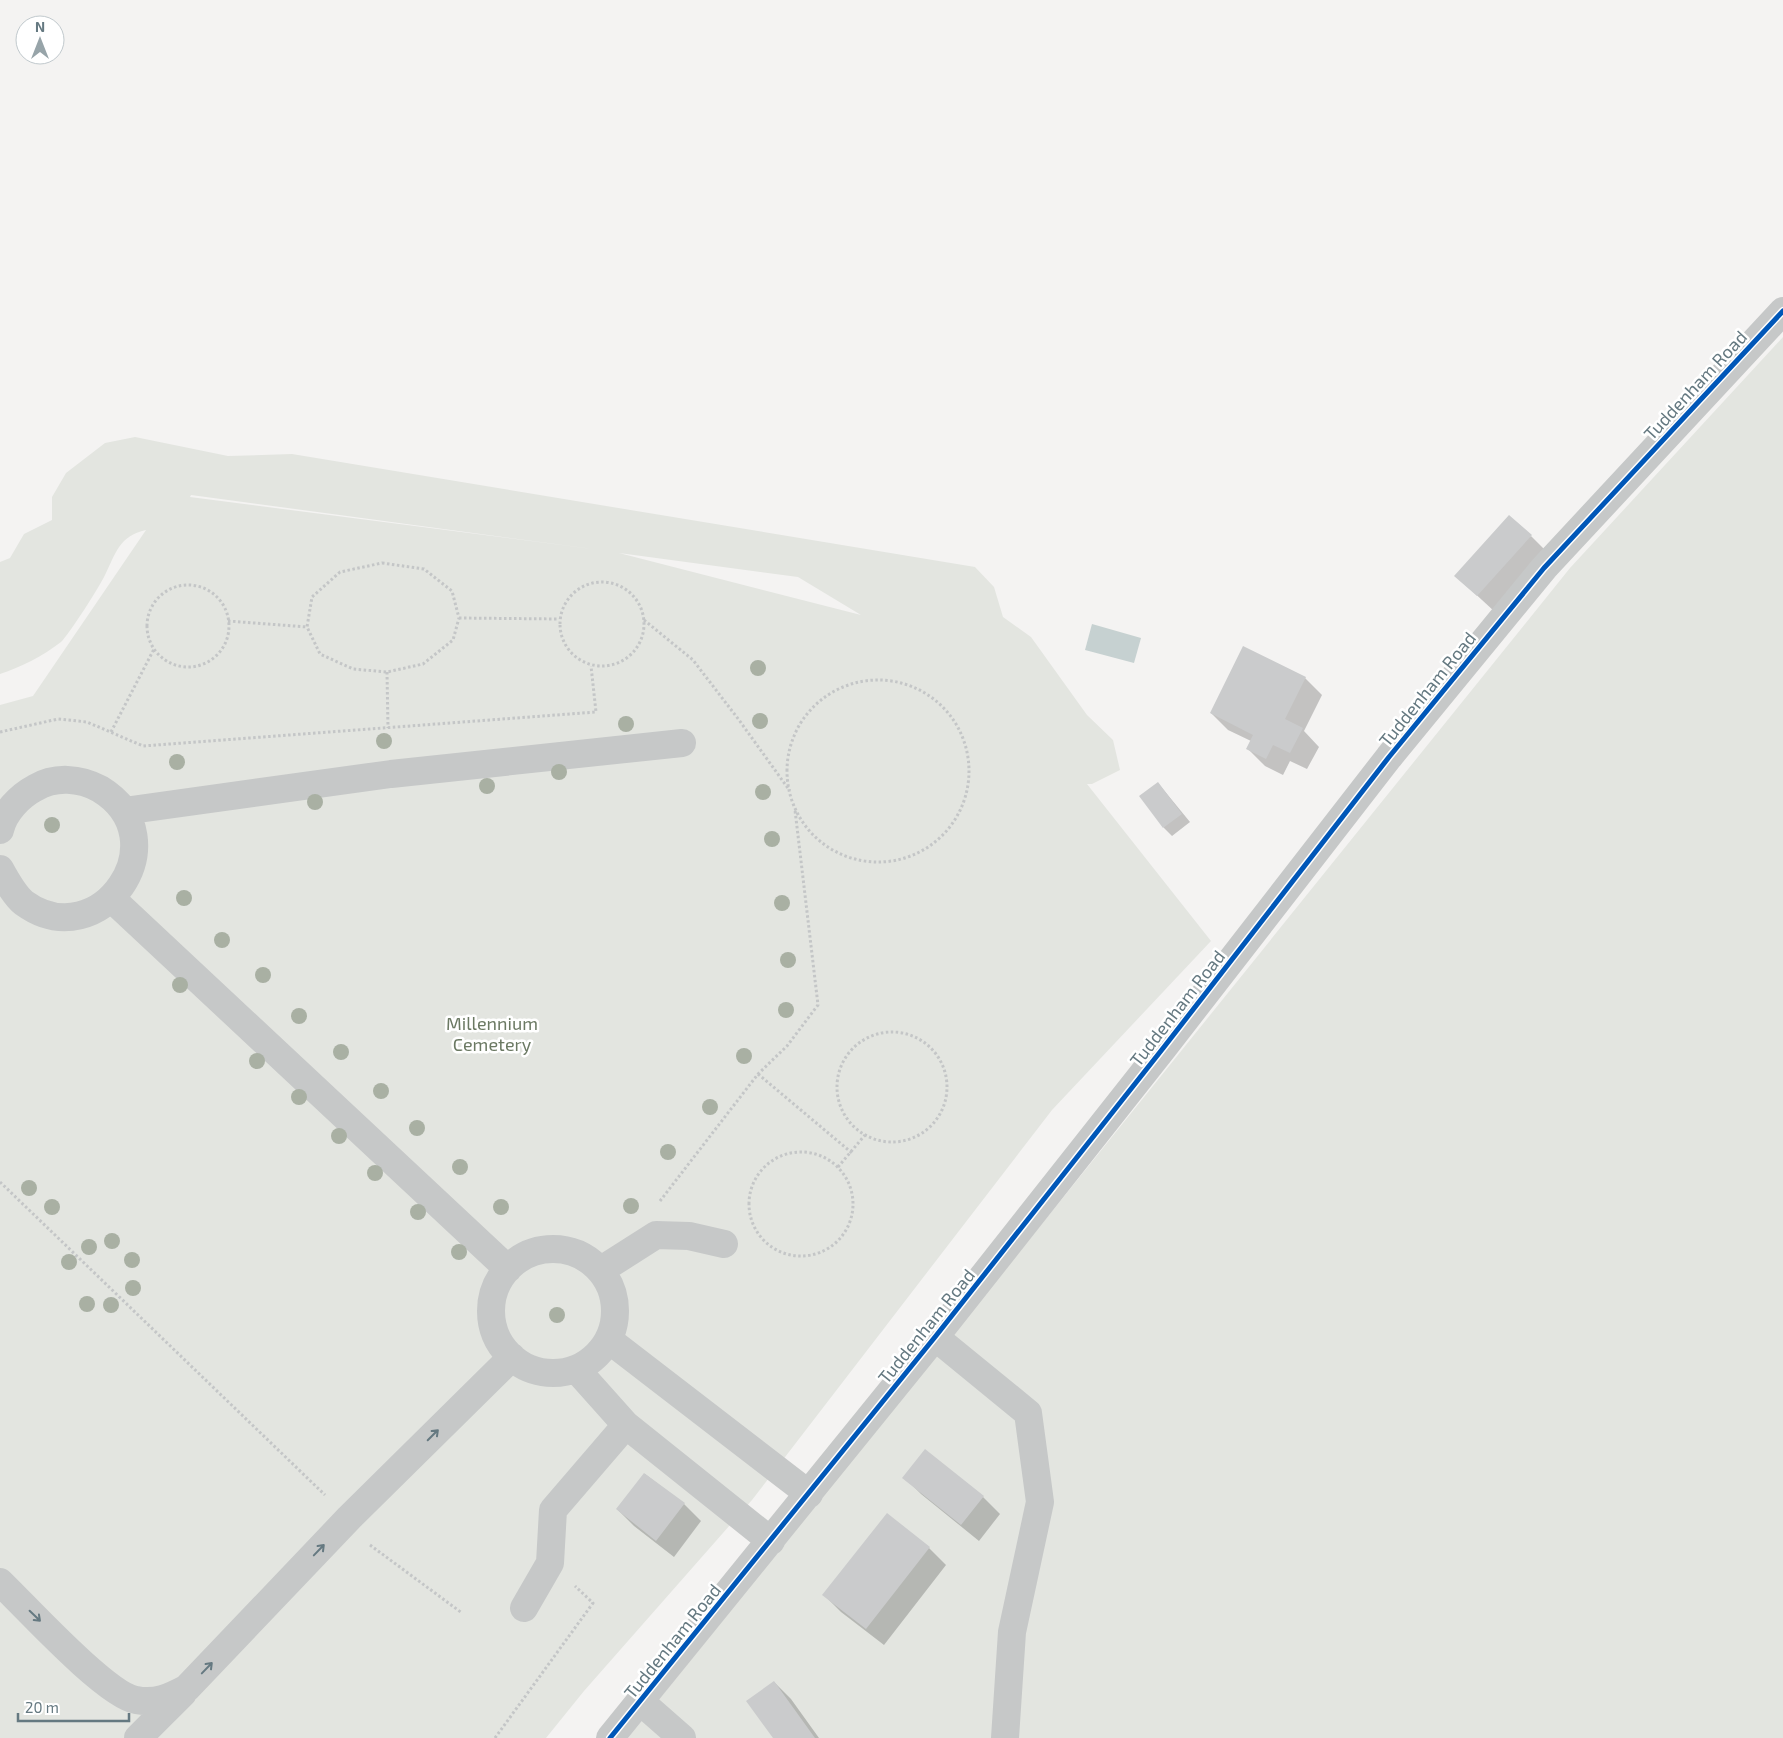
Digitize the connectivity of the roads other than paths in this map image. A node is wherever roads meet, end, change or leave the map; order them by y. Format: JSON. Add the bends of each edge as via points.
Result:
{"nodes":[{"id":1,"x":1783,"y":311,"type":"edge"},
{"id":2,"x":682,"y":743,"type":"dead end"},
{"id":3,"x":124,"y":810,"type":"junction"},
{"id":4,"x":0,"y":830,"type":"edge"},
{"id":5,"x":2,"y":877,"type":"edge"},
{"id":6,"x":112,"y":899,"type":"junction"},
{"id":7,"x":724,"y":1244,"type":"dead end"},
{"id":8,"x":508,"y":1269,"type":"junction"},
{"id":9,"x":601,"y":1270,"type":"junction"},
{"id":10,"x":935,"y":1337,"type":"junction"},
{"id":11,"x":609,"y":1340,"type":"junction"},
{"id":12,"x":512,"y":1357,"type":"junction"},
{"id":13,"x":576,"y":1369,"type":"junction"},
{"id":14,"x":626,"y":1424,"type":"junction"},
{"id":15,"x":809,"y":1494,"type":"junction"},
{"id":16,"x":771,"y":1541,"type":"junction"},
{"id":17,"x":0,"y":1582,"type":"edge"},
{"id":18,"x":524,"y":1608,"type":"dead end"},
{"id":19,"x":187,"y":1688,"type":"junction"},
{"id":20,"x":641,"y":1702,"type":"junction"},
{"id":21,"x":138,"y":1738,"type":"edge"},
{"id":22,"x":610,"y":1738,"type":"edge"},
{"id":23,"x":682,"y":1738,"type":"edge"},
{"id":24,"x":1005,"y":1738,"type":"edge"}],
"edges":[{"from":1,"to":10,"type":"street","name":"Tuddenham Road","via":[[1544,568],[1389,757]]},
{"from":2,"to":3,"type":"street","via":[[392,774]]},
{"from":3,"to":4,"type":"street","via":[[111,796],[91,784],[67,779],[44,783],[22,794]]},
{"from":3,"to":6,"type":"street","via":[[133,833],[134,857],[127,880]]},
{"from":5,"to":6,"type":"street","via":[[23,902],[44,914],[68,917],[92,912]]},
{"from":6,"to":8,"type":"street"},
{"from":7,"to":9,"type":"street","via":[[689,1236],[656,1235]]},
{"from":8,"to":9,"type":"street","via":[[525,1256],[543,1250],[564,1250],[585,1257]]},
{"from":8,"to":12,"type":"street","via":[[493,1297],[492,1319],[504,1349]]},
{"from":9,"to":11,"type":"street","via":[[612,1289],[616,1310]]},
{"from":10,"to":15,"type":"street","name":"Tuddenham Road"},
{"from":10,"to":24,"type":"street","via":[[1028,1413],[1040,1502],[1012,1632]]},
{"from":11,"to":13,"type":"street","via":[[595,1357]]},
{"from":11,"to":15,"type":"street"},
{"from":12,"to":13,"type":"street","via":[[534,1370],[555,1373]]},
{"from":19,"to":12,"type":"street","one_way":true,"via":[[346,1522]]},
{"from":13,"to":14,"type":"street"},
{"from":14,"to":16,"type":"street"},
{"from":14,"to":18,"type":"street","via":[[554,1510],[550,1563]]},
{"from":15,"to":16,"type":"street","name":"Tuddenham Road"},
{"from":16,"to":20,"type":"street","name":"Tuddenham Road"},
{"from":17,"to":19,"type":"street","one_way":true,"via":[[107,1686],[135,1700],[163,1700]]},
{"from":19,"to":21,"type":"street"},
{"from":20,"to":22,"type":"street","name":"Tuddenham Road"},
{"from":20,"to":23,"type":"street"}]}
